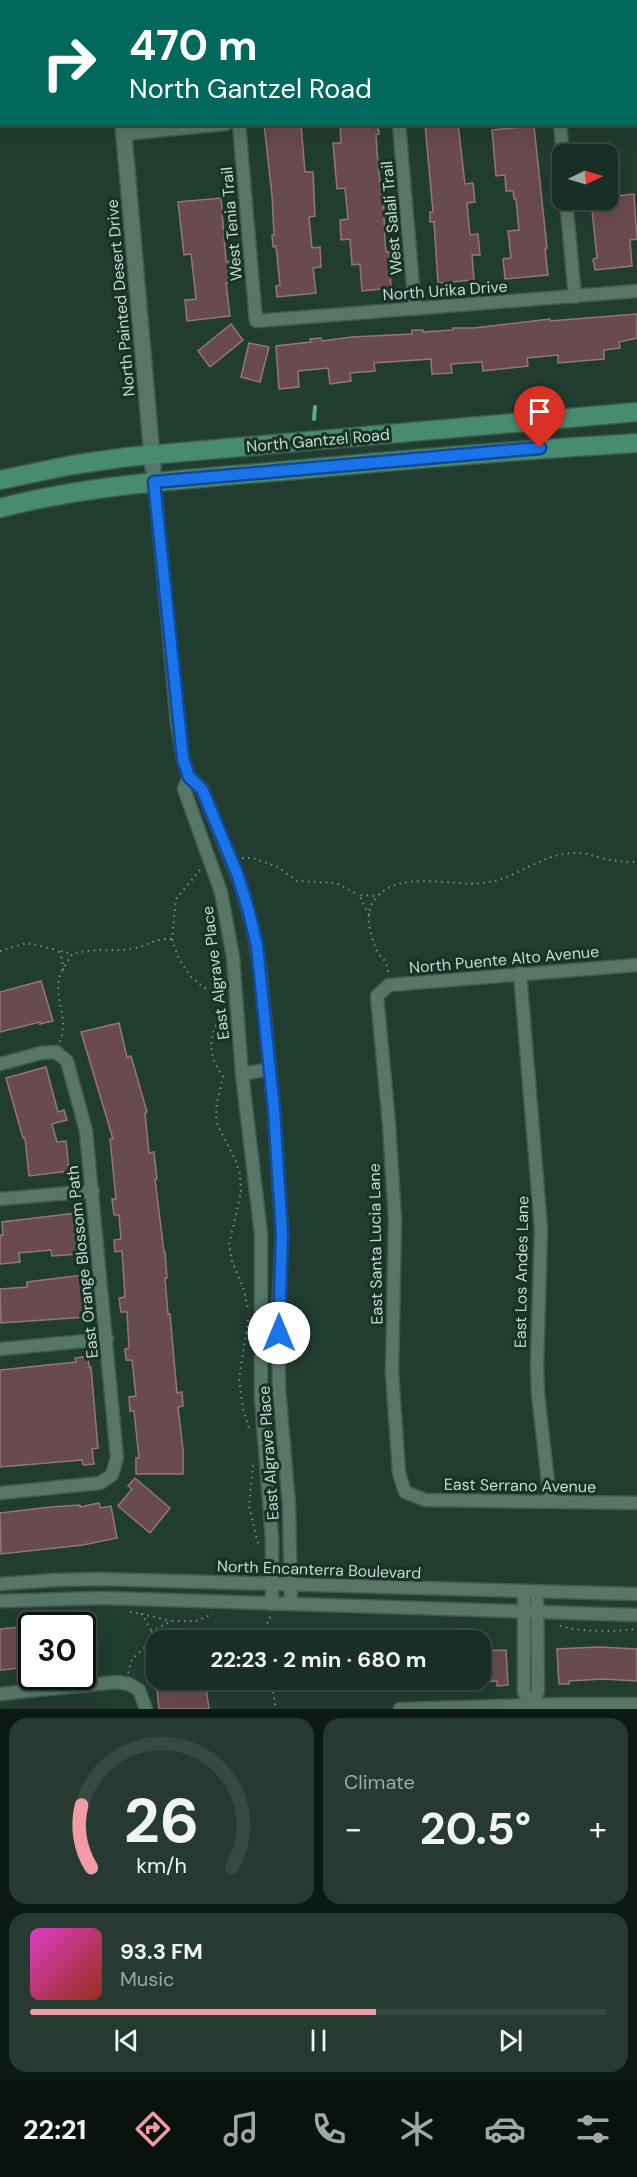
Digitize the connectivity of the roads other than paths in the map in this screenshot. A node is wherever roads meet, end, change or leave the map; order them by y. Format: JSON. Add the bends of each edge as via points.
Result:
{"nodes":[{"id":1,"x":185,"y":126,"type":"edge"},
{"id":2,"x":239,"y":126,"type":"edge"},
{"id":3,"x":399,"y":126,"type":"edge"},
{"id":4,"x":560,"y":126,"type":"edge"},
{"id":5,"x":123,"y":129,"type":"edge"},
{"id":6,"x":561,"y":144,"type":"edge"},
{"id":7,"x":567,"y":210,"type":"edge"},
{"id":8,"x":637,"y":291,"type":"edge"},
{"id":9,"x":575,"y":297,"type":"junction"},
{"id":10,"x":415,"y":309,"type":"junction"},
{"id":11,"x":256,"y":321,"type":"joint"},
{"id":12,"x":637,"y":412,"type":"edge"},
{"id":13,"x":637,"y":443,"type":"edge"},
{"id":14,"x":153,"y":468,"type":"junction"},
{"id":15,"x":0,"y":480,"type":"edge"},
{"id":16,"x":0,"y":508,"type":"edge"},
{"id":17,"x":189,"y":777,"type":"junction"},
{"id":18,"x":637,"y":965,"type":"edge"},
{"id":19,"x":520,"y":973,"type":"junction"},
{"id":20,"x":377,"y":996,"type":"joint"},
{"id":21,"x":0,"y":1064,"type":"edge"},
{"id":22,"x":270,"y":1069,"type":"junction"},
{"id":23,"x":242,"y":1074,"type":"junction"},
{"id":24,"x":93,"y":1191,"type":"junction"},
{"id":25,"x":0,"y":1199,"type":"edge"},
{"id":26,"x":107,"y":1339,"type":"junction"},
{"id":27,"x":0,"y":1349,"type":"edge"},
{"id":28,"x":405,"y":1492,"type":"joint"},
{"id":29,"x":0,"y":1493,"type":"edge"},
{"id":30,"x":550,"y":1500,"type":"junction"},
{"id":31,"x":637,"y":1503,"type":"edge"},
{"id":32,"x":0,"y":1584,"type":"edge"},
{"id":33,"x":273,"y":1585,"type":"junction"},
{"id":34,"x":290,"y":1585,"type":"junction"},
{"id":35,"x":524,"y":1592,"type":"junction"},
{"id":36,"x":537,"y":1592,"type":"junction"},
{"id":37,"x":637,"y":1594,"type":"edge"},
{"id":38,"x":0,"y":1601,"type":"edge"},
{"id":39,"x":272,"y":1604,"type":"junction"},
{"id":40,"x":291,"y":1604,"type":"junction"},
{"id":41,"x":537,"y":1612,"type":"junction"},
{"id":42,"x":524,"y":1613,"type":"junction"},
{"id":43,"x":637,"y":1615,"type":"edge"},
{"id":44,"x":0,"y":1694,"type":"edge"},
{"id":45,"x":637,"y":1704,"type":"edge"},
{"id":46,"x":532,"y":1705,"type":"junction"},
{"id":47,"x":463,"y":1708,"type":"edge"},
{"id":48,"x":146,"y":1709,"type":"edge"},
{"id":49,"x":400,"y":1709,"type":"edge"}],
"edges":[{"from":1,"to":5,"type":"street"},
{"from":2,"to":11,"type":"street","name":"West Tenia Trail"},
{"from":3,"to":10,"type":"street","name":"West Salali Trail"},
{"from":4,"to":6,"type":"street"},
{"from":5,"to":14,"type":"street","name":"North Painted Desert Drive"},
{"from":7,"to":9,"type":"street"},
{"from":8,"to":9,"type":"street","name":"North Urika Drive"},
{"from":9,"to":10,"type":"street","name":"North Urika Drive"},
{"from":10,"to":11,"type":"street","name":"North Urika Drive"},
{"from":12,"to":14,"type":"main road","name":"North Gantzel Road"},
{"from":13,"to":14,"type":"main road","name":"North Gantzel Road"},
{"from":14,"to":15,"type":"main road","name":"North Gantzel Road","via":[[81,463]]},
{"from":14,"to":16,"type":"main road","name":"North Gantzel Road"},
{"from":14,"to":17,"type":"street","name":"East Algrave Place","via":[[178,733]]},
{"from":17,"to":22,"type":"street","name":"East Algrave Place","via":[[202,789],[246,899],[257,946]]},
{"from":17,"to":23,"type":"street","name":"East Algrave Place","via":[[184,789],[213,864],[230,935]]},
{"from":18,"to":19,"type":"street","name":"North Puente Alto Avenue"},
{"from":19,"to":20,"type":"street","name":"North Puente Alto Avenue","via":[[389,985]]},
{"from":19,"to":30,"type":"street","name":"East Los Andes Lane","via":[[541,1228],[537,1367]]},
{"from":20,"to":28,"type":"street","name":"East Santa Lucia Lane","via":[[395,1220],[392,1373],[399,1473]]},
{"from":21,"to":24,"type":"street","name":"East Orange Blossom Path","via":[[56,1052],[67,1061],[86,1131]]},
{"from":22,"to":23,"type":"street"},
{"from":22,"to":34,"type":"street","name":"East Algrave Place","via":[[282,1234],[279,1388],[290,1504]]},
{"from":23,"to":33,"type":"street","name":"East Algrave Place","via":[[261,1234],[261,1398]]},
{"from":24,"to":25,"type":"street"},
{"from":24,"to":26,"type":"street","name":"East Orange Blossom Path"},
{"from":26,"to":27,"type":"street"},
{"from":26,"to":29,"type":"street","name":"East Orange Blossom Path","via":[[117,1458],[112,1475],[100,1484]]},
{"from":28,"to":30,"type":"street","name":"East Serrano Avenue","via":[[425,1500]]},
{"from":30,"to":31,"type":"street","name":"East Serrano Avenue"},
{"from":32,"to":33,"type":"street","name":"North Encanterra Boulevard","via":[[72,1579]]},
{"from":33,"to":34,"type":"street","name":"North Encanterra Boulevard"},
{"from":33,"to":39,"type":"street","name":"East Algrave Place"},
{"from":34,"to":35,"type":"street","name":"North Encanterra Boulevard"},
{"from":34,"to":40,"type":"street","name":"East Algrave Place"},
{"from":35,"to":36,"type":"street","name":"North Encanterra Boulevard"},
{"from":35,"to":42,"type":"street"},
{"from":36,"to":37,"type":"street","name":"North Encanterra Boulevard"},
{"from":36,"to":41,"type":"street"},
{"from":38,"to":39,"type":"street","via":[[103,1598]]},
{"from":39,"to":40,"type":"street"},
{"from":40,"to":42,"type":"street"},
{"from":41,"to":42,"type":"street"},
{"from":41,"to":43,"type":"street"},
{"from":41,"to":46,"type":"street","via":[[538,1691]]},
{"from":42,"to":46,"type":"street","via":[[524,1692]]},
{"from":44,"to":48,"type":"street","via":[[117,1682],[134,1687]]},
{"from":45,"to":46,"type":"street"},
{"from":46,"to":47,"type":"street"},
{"from":47,"to":49,"type":"street"}]}
